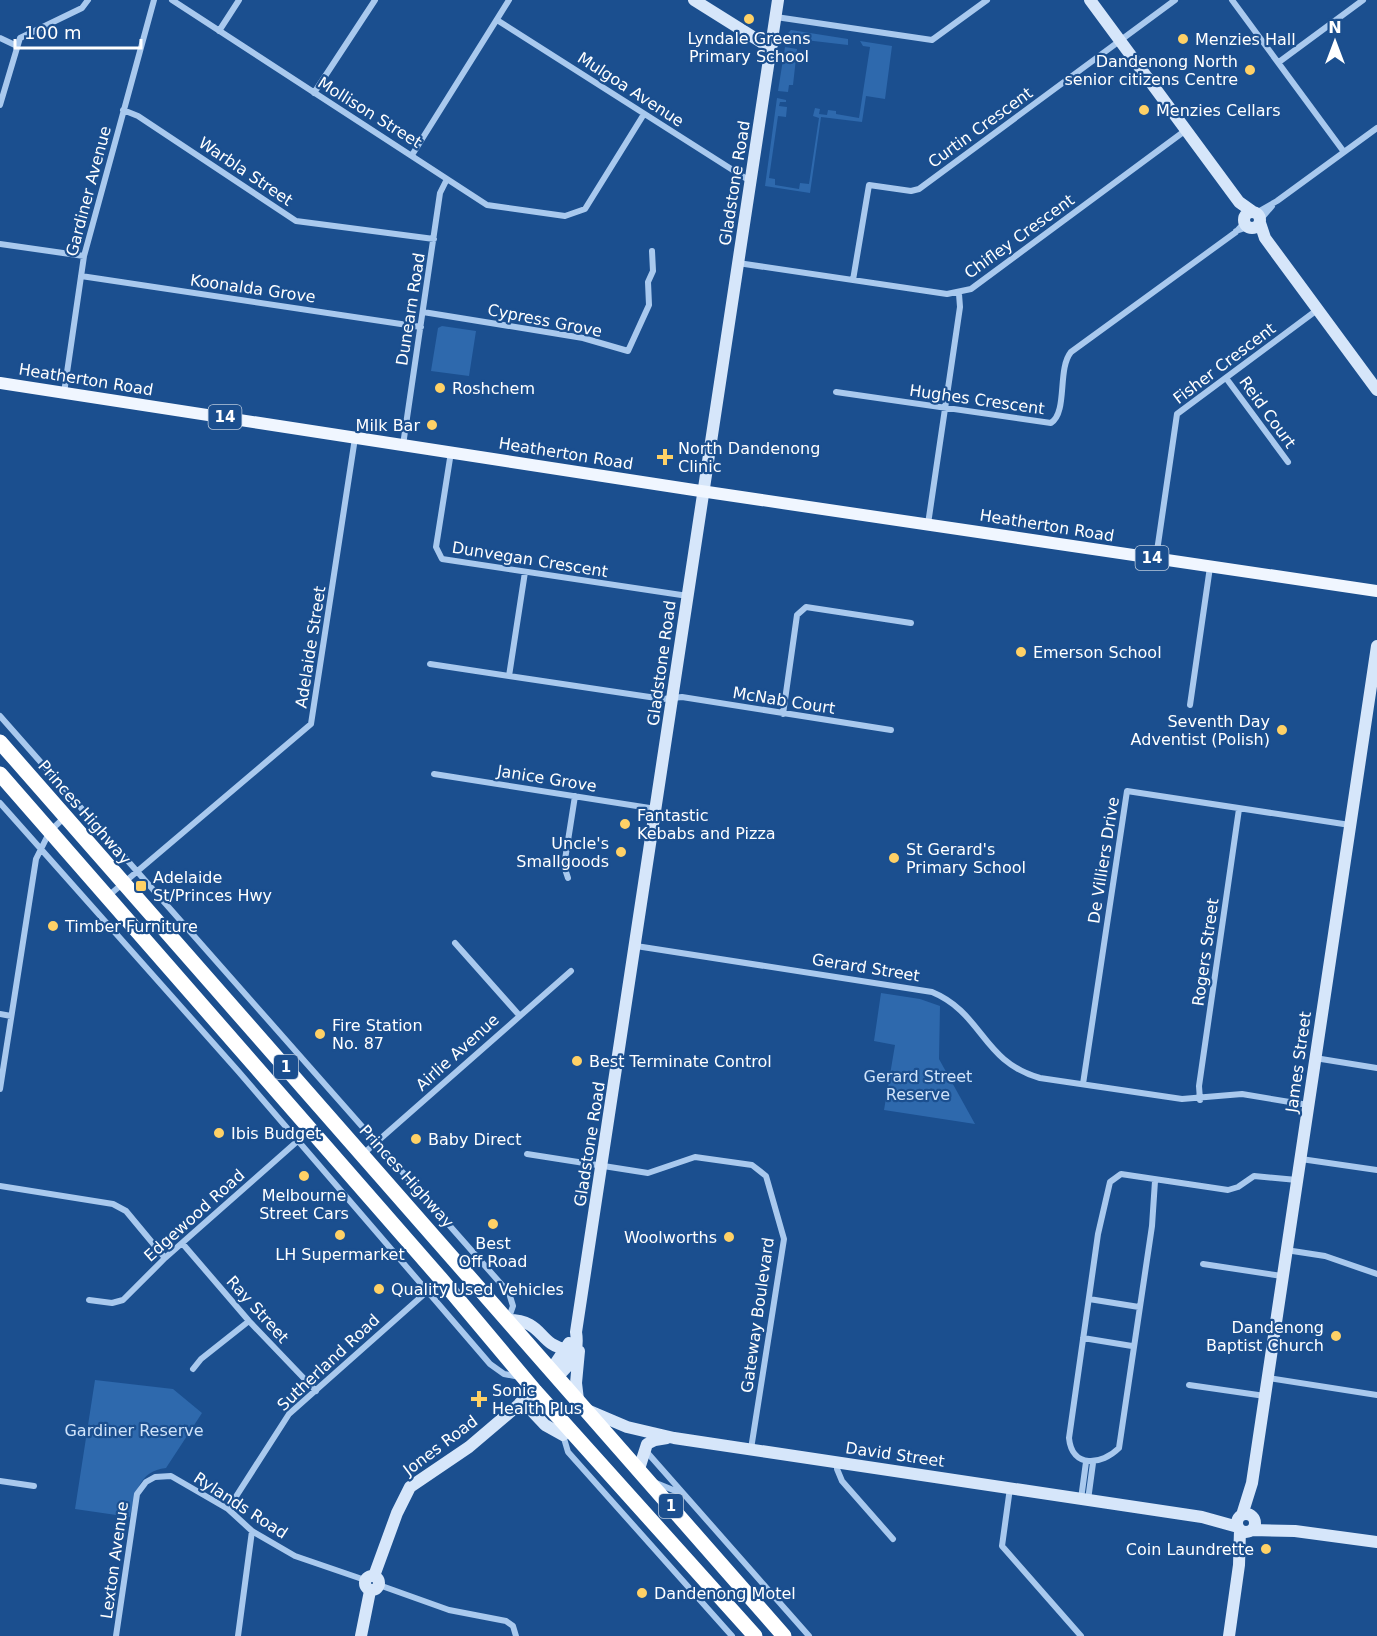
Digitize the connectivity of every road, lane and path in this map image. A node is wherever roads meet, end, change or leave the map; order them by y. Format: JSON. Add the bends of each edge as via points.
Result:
{"nodes":[{"id":1,"x":88,"y":0,"type":"edge"},
{"id":2,"x":154,"y":0,"type":"edge"},
{"id":3,"x":172,"y":0,"type":"edge"},
{"id":4,"x":239,"y":0,"type":"edge"},
{"id":5,"x":375,"y":0,"type":"edge"},
{"id":6,"x":509,"y":0,"type":"edge"},
{"id":7,"x":694,"y":0,"type":"edge"},
{"id":8,"x":778,"y":0,"type":"edge"},
{"id":9,"x":987,"y":0,"type":"edge"},
{"id":10,"x":1090,"y":0,"type":"edge"},
{"id":11,"x":1175,"y":0,"type":"edge"},
{"id":12,"x":1232,"y":0,"type":"edge"},
{"id":13,"x":1364,"y":0,"type":"edge"},
{"id":14,"x":776,"y":17,"type":"junction"},
{"id":15,"x":497,"y":20,"type":"junction"},
{"id":16,"x":219,"y":31,"type":"junction"},
{"id":17,"x":0,"y":38,"type":"edge"},
{"id":18,"x":1120,"y":41,"type":"junction"},
{"id":19,"x":772,"y":45,"type":"junction"},
{"id":20,"x":17,"y":46,"type":"junction"},
{"id":21,"x":1279,"y":62,"type":"junction"},
{"id":22,"x":314,"y":93,"type":"junction"},
{"id":23,"x":0,"y":105,"type":"edge"},
{"id":24,"x":123,"y":110,"type":"junction"},
{"id":25,"x":644,"y":114,"type":"junction"},
{"id":26,"x":1377,"y":128,"type":"edge"},
{"id":27,"x":1186,"y":130,"type":"junction"},
{"id":28,"x":1344,"y":152,"type":"junction"},
{"id":29,"x":412,"y":155,"type":"junction"},
{"id":30,"x":447,"y":179,"type":"junction"},
{"id":31,"x":751,"y":182,"type":"junction"},
{"id":32,"x":1250,"y":222,"type":"junction"},
{"id":33,"x":434,"y":239,"type":"junction"},
{"id":34,"x":0,"y":244,"type":"edge"},
{"id":35,"x":652,"y":251,"type":"dead end"},
{"id":36,"x":84,"y":256,"type":"junction"},
{"id":37,"x":738,"y":263,"type":"junction"},
{"id":38,"x":81,"y":276,"type":"junction"},
{"id":39,"x":854,"y":280,"type":"junction"},
{"id":40,"x":959,"y":294,"type":"junction"},
{"id":41,"x":1317,"y":310,"type":"junction"},
{"id":42,"x":423,"y":312,"type":"junction"},
{"id":43,"x":421,"y":327,"type":"junction"},
{"id":44,"x":1226,"y":378,"type":"junction"},
{"id":45,"x":0,"y":383,"type":"edge"},
{"id":46,"x":1377,"y":390,"type":"edge"},
{"id":47,"x":836,"y":392,"type":"dead end"},
{"id":48,"x":64,"y":393,"type":"junction"},
{"id":49,"x":945,"y":409,"type":"junction"},
{"id":50,"x":355,"y":437,"type":"junction"},
{"id":51,"x":403,"y":445,"type":"junction"},
{"id":52,"x":451,"y":452,"type":"junction"},
{"id":53,"x":1288,"y":462,"type":"dead end"},
{"id":54,"x":704,"y":492,"type":"junction"},
{"id":55,"x":928,"y":524,"type":"junction"},
{"id":56,"x":1156,"y":558,"type":"junction"},
{"id":57,"x":1210,"y":567,"type":"junction"},
{"id":58,"x":525,"y":572,"type":"junction"},
{"id":59,"x":1377,"y":591,"type":"edge"},
{"id":60,"x":688,"y":597,"type":"junction"},
{"id":61,"x":911,"y":623,"type":"dead end"},
{"id":62,"x":1377,"y":646,"type":"edge"},
{"id":63,"x":430,"y":664,"type":"dead end"},
{"id":64,"x":509,"y":676,"type":"junction"},
{"id":65,"x":674,"y":699,"type":"junction"},
{"id":66,"x":1190,"y":705,"type":"dead end"},
{"id":67,"x":783,"y":714,"type":"junction"},
{"id":68,"x":0,"y":716,"type":"edge"},
{"id":69,"x":891,"y":730,"type":"dead end"},
{"id":70,"x":0,"y":742,"type":"edge"},
{"id":71,"x":0,"y":774,"type":"edge"},
{"id":72,"x":434,"y":774,"type":"dead end"},
{"id":73,"x":575,"y":796,"type":"junction"},
{"id":74,"x":0,"y":803,"type":"edge"},
{"id":75,"x":656,"y":809,"type":"junction"},
{"id":76,"x":1239,"y":809,"type":"junction"},
{"id":77,"x":66,"y":816,"type":"junction"},
{"id":78,"x":1350,"y":825,"type":"junction"},
{"id":79,"x":50,"y":831,"type":"junction"},
{"id":80,"x":40,"y":850,"type":"junction"},
{"id":81,"x":137,"y":872,"type":"junction"},
{"id":82,"x":568,"y":878,"type":"dead end"},
{"id":83,"x":124,"y":883,"type":"junction"},
{"id":84,"x":106,"y":898,"type":"junction"},
{"id":85,"x":455,"y":943,"type":"dead end"},
{"id":86,"x":636,"y":946,"type":"junction"},
{"id":87,"x":571,"y":971,"type":"dead end"},
{"id":88,"x":0,"y":1014,"type":"edge"},
{"id":89,"x":519,"y":1015,"type":"junction"},
{"id":90,"x":11,"y":1016,"type":"junction"},
{"id":91,"x":1315,"y":1058,"type":"junction"},
{"id":92,"x":1377,"y":1068,"type":"edge"},
{"id":93,"x":238,"y":1071,"type":"junction"},
{"id":94,"x":259,"y":1071,"type":"junction"},
{"id":95,"x":1083,"y":1084,"type":"junction"},
{"id":96,"x":0,"y":1089,"type":"edge"},
{"id":97,"x":1200,"y":1100,"type":"junction"},
{"id":98,"x":1308,"y":1105,"type":"junction"},
{"id":99,"x":310,"y":1130,"type":"junction"},
{"id":100,"x":297,"y":1141,"type":"junction"},
{"id":101,"x":377,"y":1142,"type":"junction"},
{"id":102,"x":363,"y":1154,"type":"junction"},
{"id":103,"x":527,"y":1154,"type":"dead end"},
{"id":104,"x":1300,"y":1159,"type":"junction"},
{"id":105,"x":603,"y":1166,"type":"junction"},
{"id":106,"x":1377,"y":1170,"type":"edge"},
{"id":107,"x":1297,"y":1180,"type":"junction"},
{"id":108,"x":1155,"y":1181,"type":"junction"},
{"id":109,"x":0,"y":1186,"type":"edge"},
{"id":110,"x":182,"y":1243,"type":"junction"},
{"id":111,"x":1286,"y":1250,"type":"junction"},
{"id":112,"x":165,"y":1258,"type":"junction"},
{"id":113,"x":1203,"y":1264,"type":"dead end"},
{"id":114,"x":1377,"y":1274,"type":"edge"},
{"id":115,"x":1283,"y":1276,"type":"junction"},
{"id":116,"x":441,"y":1279,"type":"junction"},
{"id":117,"x":426,"y":1292,"type":"junction"},
{"id":118,"x":1089,"y":1299,"type":"junction"},
{"id":119,"x":89,"y":1300,"type":"dead end"},
{"id":120,"x":1139,"y":1307,"type":"junction"},
{"id":121,"x":508,"y":1320,"type":"junction"},
{"id":122,"x":249,"y":1321,"type":"junction"},
{"id":123,"x":577,"y":1338,"type":"junction"},
{"id":124,"x":1083,"y":1338,"type":"junction"},
{"id":125,"x":1132,"y":1346,"type":"junction"},
{"id":126,"x":566,"y":1349,"type":"junction"},
{"id":127,"x":193,"y":1370,"type":"dead end"},
{"id":128,"x":554,"y":1373,"type":"junction"},
{"id":129,"x":524,"y":1377,"type":"junction"},
{"id":130,"x":1267,"y":1378,"type":"junction"},
{"id":131,"x":1189,"y":1385,"type":"dead end"},
{"id":132,"x":316,"y":1391,"type":"junction"},
{"id":133,"x":535,"y":1391,"type":"junction"},
{"id":134,"x":1377,"y":1395,"type":"edge"},
{"id":135,"x":1265,"y":1396,"type":"junction"},
{"id":136,"x":520,"y":1403,"type":"junction"},
{"id":137,"x":582,"y":1405,"type":"junction"},
{"id":138,"x":566,"y":1432,"type":"junction"},
{"id":139,"x":674,"y":1438,"type":"junction"},
{"id":140,"x":645,"y":1449,"type":"junction"},
{"id":141,"x":751,"y":1449,"type":"junction"},
{"id":142,"x":837,"y":1462,"type":"junction"},
{"id":143,"x":1090,"y":1463,"type":"junction"},
{"id":144,"x":644,"y":1474,"type":"junction"},
{"id":145,"x":171,"y":1476,"type":"joint"},
{"id":146,"x":0,"y":1482,"type":"edge"},
{"id":147,"x":34,"y":1486,"type":"dead end"},
{"id":148,"x":1010,"y":1488,"type":"junction"},
{"id":149,"x":685,"y":1495,"type":"junction"},
{"id":150,"x":1085,"y":1499,"type":"junction"},
{"id":151,"x":228,"y":1509,"type":"junction"},
{"id":152,"x":1246,"y":1523,"type":"junction"},
{"id":153,"x":252,"y":1531,"type":"junction"},
{"id":154,"x":892,"y":1539,"type":"dead end"},
{"id":155,"x":1377,"y":1542,"type":"edge"},
{"id":156,"x":701,"y":1574,"type":"junction"},
{"id":157,"x":678,"y":1575,"type":"junction"},
{"id":158,"x":372,"y":1583,"type":"junction"},
{"id":159,"x":116,"y":1636,"type":"edge"},
{"id":160,"x":238,"y":1636,"type":"edge"},
{"id":161,"x":361,"y":1636,"type":"edge"},
{"id":162,"x":516,"y":1636,"type":"edge"},
{"id":163,"x":732,"y":1636,"type":"edge"},
{"id":164,"x":755,"y":1636,"type":"edge"},
{"id":165,"x":784,"y":1636,"type":"edge"},
{"id":166,"x":810,"y":1636,"type":"edge"},
{"id":167,"x":1081,"y":1636,"type":"edge"},
{"id":168,"x":1229,"y":1636,"type":"edge"}],
"edges":[{"from":1,"to":20,"type":"street","via":[[76,11],[26,34]]},
{"from":2,"to":24,"type":"street","name":"Gardiner Avenue"},
{"from":3,"to":16,"type":"street","name":"Mollison Street"},
{"from":4,"to":16,"type":"street"},
{"from":5,"to":22,"type":"street"},
{"from":6,"to":15,"type":"street"},
{"from":7,"to":19,"type":"main road"},
{"from":8,"to":14,"type":"main road","name":"Gladstone Road"},
{"from":9,"to":14,"type":"street","via":[[932,40]]},
{"from":10,"to":18,"type":"main road"},
{"from":11,"to":18,"type":"street","name":"Curtin Crescent"},
{"from":12,"to":21,"type":"street"},
{"from":13,"to":21,"type":"street"},
{"from":14,"to":19,"type":"main road","name":"Gladstone Road"},
{"from":15,"to":25,"type":"street","name":"Mulgoa Avenue"},
{"from":15,"to":29,"type":"street"},
{"from":16,"to":22,"type":"street","name":"Mollison Street"},
{"from":17,"to":20,"type":"street"},
{"from":18,"to":27,"type":"main road"},
{"from":18,"to":39,"type":"street","name":"Curtin Crescent","via":[[919,189],[868,185]]},
{"from":19,"to":31,"type":"main road","name":"Gladstone Road"},
{"from":20,"to":23,"type":"street"},
{"from":21,"to":28,"type":"street"},
{"from":22,"to":29,"type":"street","name":"Mollison Street"},
{"from":24,"to":33,"type":"street","name":"Warbla Street","via":[[138,116],[296,221]]},
{"from":24,"to":36,"type":"street","name":"Gardiner Avenue"},
{"from":25,"to":30,"type":"street","name":"Mollison Street","via":[[585,209],[565,216],[487,205]]},
{"from":25,"to":31,"type":"street","name":"Mulgoa Avenue"},
{"from":26,"to":28,"type":"street","name":"Hughes Crescent"},
{"from":27,"to":32,"type":"main road"},
{"from":27,"to":40,"type":"street","name":"Chifley Crescent"},
{"from":28,"to":32,"type":"street","name":"Hughes Crescent"},
{"from":29,"to":30,"type":"street","name":"Mollison Street"},
{"from":30,"to":33,"type":"street","name":"Dunearn Road","via":[[440,193]]},
{"from":31,"to":37,"type":"main road","name":"Gladstone Road"},
{"from":32,"to":41,"type":"main road"},
{"from":32,"to":49,"type":"street","name":"Hughes Crescent","via":[[1071,352],[1065,362],[1054,422]]},
{"from":33,"to":42,"type":"street","name":"Dunearn Road"},
{"from":34,"to":36,"type":"street"},
{"from":35,"to":42,"type":"street","name":"Cypress Grove","via":[[649,304],[628,351],[583,338]]},
{"from":36,"to":38,"type":"street","name":"Gardiner Avenue"},
{"from":37,"to":39,"type":"street","name":"Chifley Crescent"},
{"from":37,"to":54,"type":"main road","name":"Gladstone Road"},
{"from":38,"to":43,"type":"street","name":"Koonalda Grove"},
{"from":38,"to":48,"type":"street","name":"Gardiner Avenue"},
{"from":39,"to":40,"type":"street","name":"Chifley Crescent"},
{"from":40,"to":49,"type":"street"},
{"from":41,"to":44,"type":"street","name":"Fisher Crescent"},
{"from":41,"to":46,"type":"main road"},
{"from":42,"to":43,"type":"street","name":"Dunearn Road"},
{"from":43,"to":51,"type":"street","name":"Dunearn Road"},
{"from":44,"to":53,"type":"street","name":"Reid Court"},
{"from":44,"to":56,"type":"street","name":"Fisher Crescent","via":[[1177,414]]},
{"from":45,"to":48,"type":"main road","name":"Heatherton Road","number":"14"},
{"from":47,"to":49,"type":"street","name":"Hughes Crescent"},
{"from":48,"to":50,"type":"main road","name":"Heatherton Road","number":"14"},
{"from":49,"to":55,"type":"street"},
{"from":50,"to":51,"type":"main road","name":"Heatherton Road","number":"14"},
{"from":50,"to":81,"type":"street","name":"Adelaide Street","via":[[312,724]]},
{"from":51,"to":52,"type":"main road","name":"Heatherton Road","number":"14"},
{"from":52,"to":54,"type":"main road","name":"Heatherton Road","number":"14"},
{"from":52,"to":58,"type":"street","name":"Dunvegan Crescent","via":[[437,554],[445,560]]},
{"from":54,"to":55,"type":"main road","name":"Heatherton Road","number":"14"},
{"from":54,"to":60,"type":"main road","name":"Gladstone Road"},
{"from":55,"to":56,"type":"main road","name":"Heatherton Road","number":"14"},
{"from":56,"to":57,"type":"main road","name":"Heatherton Road","number":"14"},
{"from":57,"to":59,"type":"main road","name":"Heatherton Road","number":"14"},
{"from":57,"to":66,"type":"street"},
{"from":58,"to":60,"type":"street","name":"Dunvegan Crescent"},
{"from":58,"to":64,"type":"street"},
{"from":60,"to":65,"type":"main road","name":"Gladstone Road"},
{"from":61,"to":67,"type":"street","via":[[806,607],[797,615]]},
{"from":62,"to":78,"type":"main road","name":"James Street"},
{"from":63,"to":64,"type":"street","name":"McNab Court"},
{"from":64,"to":65,"type":"street","name":"McNab Court"},
{"from":65,"to":67,"type":"street","name":"McNab Court","via":[[682,697]]},
{"from":65,"to":75,"type":"main road","name":"Gladstone Road"},
{"from":67,"to":69,"type":"street","name":"McNab Court"},
{"from":68,"to":81,"type":"street","name":"Princes Highway"},
{"from":70,"to":77,"type":"highway","name":"Princes Highway","number":"1"},
{"from":71,"to":79,"type":"highway","number":"1"},
{"from":72,"to":73,"type":"street","name":"Janice Grove"},
{"from":73,"to":75,"type":"street","name":"Janice Grove"},
{"from":73,"to":82,"type":"street","via":[[564,866]]},
{"from":74,"to":80,"type":"street"},
{"from":75,"to":86,"type":"main road","name":"Gladstone Road"},
{"from":76,"to":78,"type":"street","name":"De Villiers Drive"},
{"from":76,"to":95,"type":"street","name":"De Villiers Drive","via":[[1127,791]]},
{"from":76,"to":97,"type":"street","name":"Rogers Street"},
{"from":77,"to":79,"type":"street"},
{"from":77,"to":83,"type":"highway","name":"Princes Highway","number":"1"},
{"from":78,"to":91,"type":"main road","name":"James Street"},
{"from":79,"to":80,"type":"street"},
{"from":79,"to":84,"type":"highway","number":"1"},
{"from":80,"to":90,"type":"street"},
{"from":80,"to":93,"type":"street"},
{"from":81,"to":83,"type":"street","name":"Adelaide Street"},
{"from":81,"to":101,"type":"street","name":"Princes Highway"},
{"from":83,"to":84,"type":"street","name":"Adelaide Street"},
{"from":83,"to":102,"type":"highway","name":"Princes Highway","number":"1"},
{"from":84,"to":94,"type":"highway","number":"1"},
{"from":85,"to":89,"type":"street"},
{"from":86,"to":95,"type":"street","name":"Gerard Street","via":[[932,992],[963,1010],[992,1050],[1011,1066],[1040,1078]]},
{"from":86,"to":105,"type":"main road","name":"Gladstone Road"},
{"from":87,"to":89,"type":"street","name":"Airlie Avenue"},
{"from":88,"to":90,"type":"street"},
{"from":89,"to":101,"type":"street","name":"Airlie Avenue"},
{"from":90,"to":96,"type":"street"},
{"from":91,"to":92,"type":"street"},
{"from":91,"to":98,"type":"main road","name":"James Street"},
{"from":93,"to":94,"type":"street"},
{"from":93,"to":100,"type":"street"},
{"from":94,"to":99,"type":"highway","number":"1"},
{"from":95,"to":97,"type":"street","name":"Gerard Street"},
{"from":97,"to":98,"type":"street","name":"Gerard Street","via":[[1242,1094]]},
{"from":98,"to":104,"type":"main road","name":"James Street"},
{"from":99,"to":100,"type":"street","name":"Edgewood Road"},
{"from":99,"to":116,"type":"highway","number":"1"},
{"from":100,"to":110,"type":"street","name":"Edgewood Road"},
{"from":100,"to":117,"type":"street"},
{"from":101,"to":102,"type":"street","name":"Airlie Avenue"},
{"from":101,"to":121,"type":"street","name":"Princes Highway","via":[[510,1296],[513,1306]]},
{"from":102,"to":121,"type":"highway","name":"Princes Highway","number":"1"},
{"from":103,"to":105,"type":"street","name":"Gateway Boulevard"},
{"from":104,"to":106,"type":"street"},
{"from":104,"to":107,"type":"main road","name":"James Street"},
{"from":105,"to":123,"type":"main road","name":"Gladstone Road"},
{"from":105,"to":141,"type":"street","name":"Gateway Boulevard","via":[[652,1172],[695,1157],[752,1165],[766,1176],[784,1239]]},
{"from":107,"to":108,"type":"street","via":[[1254,1176],[1228,1190]]},
{"from":107,"to":111,"type":"main road","name":"James Street"},
{"from":108,"to":118,"type":"street","via":[[1121,1174],[1110,1182]]},
{"from":108,"to":120,"type":"street"},
{"from":109,"to":112,"type":"street","via":[[112,1204],[126,1211]]},
{"from":110,"to":112,"type":"street","name":"Edgewood Road"},
{"from":110,"to":122,"type":"street","name":"Ray Street"},
{"from":111,"to":114,"type":"street","via":[[1325,1256]]},
{"from":111,"to":115,"type":"main road","name":"James Street"},
{"from":112,"to":119,"type":"street","name":"Edgewood Road","via":[[123,1300]]},
{"from":113,"to":115,"type":"street"},
{"from":115,"to":130,"type":"main road","name":"James Street"},
{"from":116,"to":117,"type":"street","name":"Sutherland Road"},
{"from":116,"to":129,"type":"highway","number":"1"},
{"from":117,"to":129,"type":"street","via":[[496,1369]]},
{"from":117,"to":132,"type":"street","name":"Sutherland Road"},
{"from":118,"to":120,"type":"street"},
{"from":118,"to":124,"type":"street"},
{"from":120,"to":125,"type":"street"},
{"from":121,"to":126,"type":"main road","via":[[528,1322],[551,1344]]},
{"from":121,"to":128,"type":"highway","name":"Princes Highway","number":"1"},
{"from":122,"to":127,"type":"street","via":[[201,1359]]},
{"from":122,"to":132,"type":"street","name":"Ray Street"},
{"from":123,"to":126,"type":"main road","name":"Gladstone Road"},
{"from":123,"to":128,"type":"main road","name":"Gladstone Road","via":[[571,1362]]},
{"from":123,"to":137,"type":"main road","via":[[576,1383]]},
{"from":124,"to":125,"type":"street"},
{"from":124,"to":143,"type":"street","via":[[1069,1441]]},
{"from":125,"to":143,"type":"street","via":[[1119,1448]]},
{"from":126,"to":128,"type":"main road","name":"Gladstone Road"},
{"from":128,"to":133,"type":"highway"},
{"from":128,"to":137,"type":"highway","name":"Princes Highway","number":"1"},
{"from":129,"to":133,"type":"highway","number":"1"},
{"from":130,"to":134,"type":"street"},
{"from":130,"to":135,"type":"main road","name":"James Street"},
{"from":131,"to":135,"type":"street"},
{"from":132,"to":151,"type":"street","name":"Sutherland Road","via":[[289,1414]]},
{"from":133,"to":136,"type":"main road","name":"Jones Road"},
{"from":133,"to":138,"type":"highway","number":"1"},
{"from":135,"to":152,"type":"main road","name":"James Street"},
{"from":136,"to":138,"type":"main road","via":[[545,1425]]},
{"from":136,"to":158,"type":"main road","name":"Jones Road","via":[[469,1447],[410,1487]]},
{"from":137,"to":139,"type":"main road","name":"David Street","via":[[627,1427]]},
{"from":137,"to":144,"type":"highway","name":"Princes Highway","number":"1"},
{"from":138,"to":156,"type":"highway","number":"1"},
{"from":138,"to":157,"type":"street","via":[[568,1452]]},
{"from":139,"to":140,"type":"main road","via":[[653,1440]]},
{"from":139,"to":141,"type":"main road","name":"David Street"},
{"from":140,"to":144,"type":"main road"},
{"from":140,"to":149,"type":"street"},
{"from":141,"to":142,"type":"main road","name":"David Street"},
{"from":142,"to":148,"type":"main road","name":"David Street"},
{"from":142,"to":154,"type":"street","via":[[842,1481]]},
{"from":143,"to":150,"type":"street"},
{"from":144,"to":149,"type":"street"},
{"from":144,"to":165,"type":"highway","name":"Princes Highway","number":"1"},
{"from":145,"to":151,"type":"street","name":"Rylands Road"},
{"from":145,"to":159,"type":"street","name":"Lexton Avenue","via":[[155,1477],[137,1494]]},
{"from":146,"to":147,"type":"street"},
{"from":148,"to":150,"type":"main road","name":"David Street"},
{"from":148,"to":167,"type":"street","via":[[1002,1546]]},
{"from":149,"to":166,"type":"street"},
{"from":150,"to":152,"type":"main road","name":"David Street"},
{"from":151,"to":153,"type":"street","name":"Rylands Road"},
{"from":152,"to":155,"type":"main road","name":"David Street"},
{"from":152,"to":168,"type":"main road","name":"James Street"},
{"from":153,"to":158,"type":"street","name":"Rylands Road","via":[[295,1556]]},
{"from":153,"to":160,"type":"street"},
{"from":156,"to":157,"type":"street"},
{"from":156,"to":164,"type":"highway","number":"1"},
{"from":157,"to":163,"type":"street"},
{"from":158,"to":161,"type":"main road","name":"Jones Road"},
{"from":158,"to":162,"type":"street","name":"Rylands Road","via":[[449,1610],[506,1621],[513,1626]]}]}
